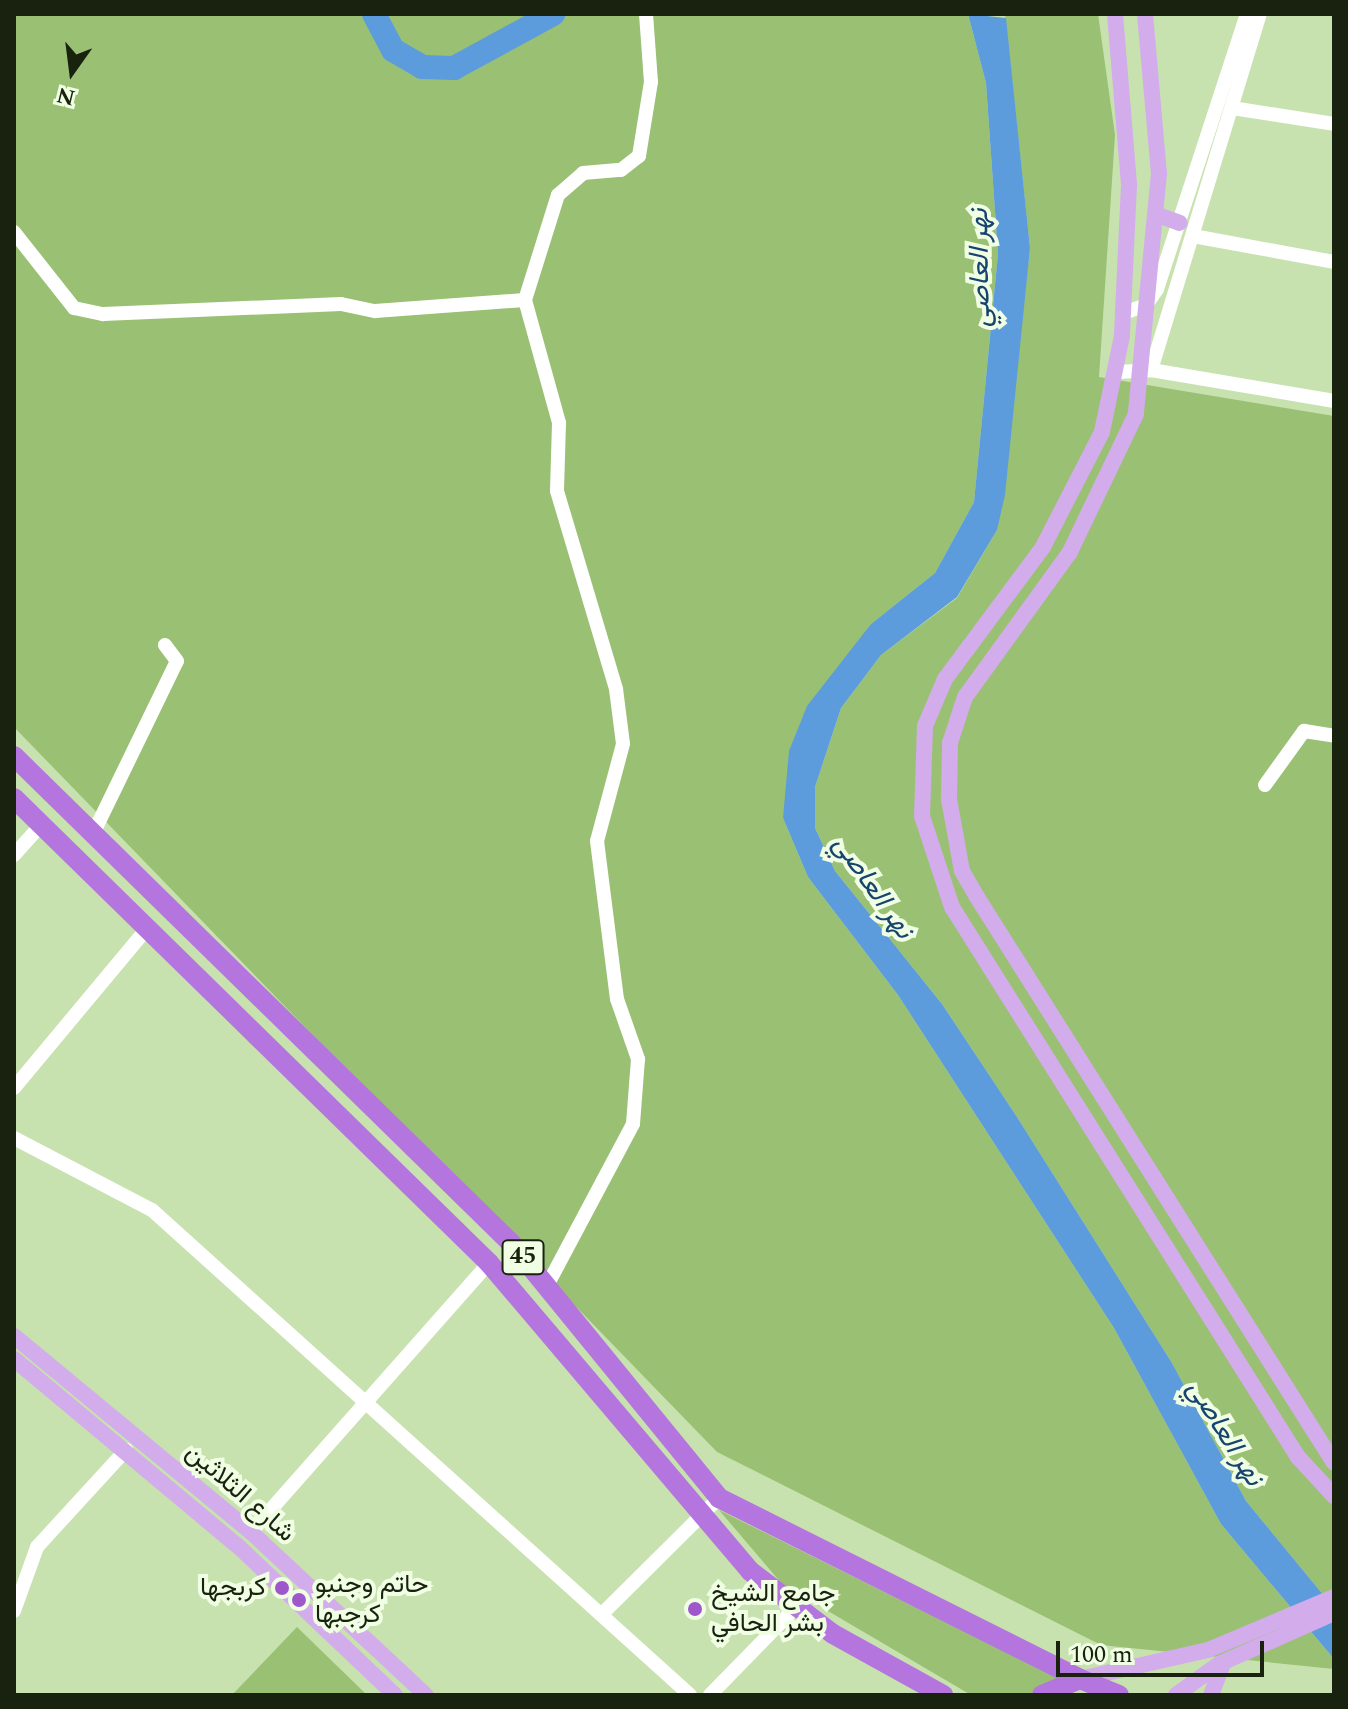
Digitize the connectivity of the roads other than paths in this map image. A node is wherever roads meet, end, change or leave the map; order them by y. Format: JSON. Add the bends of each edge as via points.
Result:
{"nodes":[{"id":1,"x":646,"y":14,"type":"edge"},
{"id":2,"x":1115,"y":14,"type":"edge"},
{"id":3,"x":1145,"y":14,"type":"edge"},
{"id":4,"x":1247,"y":14,"type":"edge"},
{"id":5,"x":1260,"y":14,"type":"edge"},
{"id":6,"x":1232,"y":108,"type":"junction"},
{"id":7,"x":1334,"y":124,"type":"edge"},
{"id":8,"x":1158,"y":215,"type":"junction"},
{"id":9,"x":1180,"y":223,"type":"junction"},
{"id":10,"x":14,"y":232,"type":"edge"},
{"id":11,"x":1193,"y":236,"type":"junction"},
{"id":12,"x":1334,"y":262,"type":"edge"},
{"id":13,"x":525,"y":300,"type":"junction"},
{"id":14,"x":1146,"y":305,"type":"junction"},
{"id":15,"x":1124,"y":313,"type":"junction"},
{"id":16,"x":1117,"y":372,"type":"junction"},
{"id":17,"x":1145,"y":373,"type":"junction"},
{"id":18,"x":1334,"y":401,"type":"edge"},
{"id":19,"x":165,"y":645,"type":"dead end"},
{"id":20,"x":1334,"y":736,"type":"edge"},
{"id":21,"x":14,"y":756,"type":"edge"},
{"id":22,"x":1265,"y":785,"type":"dead end"},
{"id":23,"x":14,"y":798,"type":"edge"},
{"id":24,"x":41,"y":825,"type":"junction"},
{"id":25,"x":93,"y":834,"type":"junction"},
{"id":26,"x":14,"y":855,"type":"edge"},
{"id":27,"x":148,"y":927,"type":"junction"},
{"id":28,"x":14,"y":1088,"type":"edge"},
{"id":29,"x":14,"y":1138,"type":"edge"},
{"id":30,"x":489,"y":1263,"type":"junction"},
{"id":31,"x":547,"y":1286,"type":"junction"},
{"id":32,"x":14,"y":1336,"type":"edge"},
{"id":33,"x":14,"y":1359,"type":"edge"},
{"id":34,"x":55,"y":1368,"type":"junction"},
{"id":35,"x":45,"y":1383,"type":"junction"},
{"id":36,"x":366,"y":1399,"type":"junction"},
{"id":37,"x":126,"y":1450,"type":"junction"},
{"id":38,"x":1334,"y":1463,"type":"edge"},
{"id":39,"x":1334,"y":1496,"type":"edge"},
{"id":40,"x":719,"y":1498,"type":"junction"},
{"id":41,"x":701,"y":1513,"type":"junction"},
{"id":42,"x":251,"y":1532,"type":"junction"},
{"id":43,"x":20,"y":1562,"type":"edge"},
{"id":44,"x":1334,"y":1597,"type":"edge"},
{"id":45,"x":794,"y":1609,"type":"junction"},
{"id":46,"x":14,"y":1611,"type":"edge"},
{"id":47,"x":1334,"y":1613,"type":"edge"},
{"id":48,"x":602,"y":1614,"type":"junction"},
{"id":49,"x":1265,"y":1635,"type":"junction"},
{"id":50,"x":1223,"y":1662,"type":"junction"},
{"id":51,"x":1080,"y":1679,"type":"junction"},
{"id":52,"x":394,"y":1695,"type":"edge"},
{"id":53,"x":426,"y":1695,"type":"edge"},
{"id":54,"x":690,"y":1695,"type":"edge"},
{"id":55,"x":710,"y":1695,"type":"edge"},
{"id":56,"x":943,"y":1695,"type":"edge"},
{"id":57,"x":1042,"y":1695,"type":"edge"},
{"id":58,"x":1119,"y":1695,"type":"edge"},
{"id":59,"x":1176,"y":1695,"type":"edge"},
{"id":60,"x":1211,"y":1695,"type":"edge"}],
"edges":[{"from":1,"to":13,"type":"street","via":[[651,82],[639,156],[621,170],[583,173],[558,195]]},
{"from":2,"to":15,"type":"main road","via":[[1128,130]]},
{"from":3,"to":8,"type":"main road"},
{"from":4,"to":9,"type":"street"},
{"from":5,"to":6,"type":"street"},
{"from":6,"to":7,"type":"street"},
{"from":6,"to":11,"type":"street"},
{"from":8,"to":9,"type":"main road"},
{"from":8,"to":14,"type":"main road"},
{"from":9,"to":14,"type":"street"},
{"from":10,"to":13,"type":"street","via":[[74,308],[103,314],[341,304],[375,311]]},
{"from":11,"to":12,"type":"street"},
{"from":11,"to":17,"type":"street"},
{"from":13,"to":31,"type":"street","via":[[559,423],[557,491],[616,689],[623,744],[597,841],[617,999],[638,1059],[633,1124]]},
{"from":14,"to":15,"type":"street"},
{"from":14,"to":17,"type":"main road"},
{"from":15,"to":16,"type":"main road"},
{"from":16,"to":17,"type":"street"},
{"from":16,"to":39,"type":"main road","via":[[1083,481],[959,657],[930,714],[920,785],[925,835],[952,907],[1298,1457]]},
{"from":17,"to":18,"type":"street"},
{"from":17,"to":38,"type":"main road","via":[[1136,414],[1070,552],[965,697],[948,766],[954,836],[977,897]]},
{"from":19,"to":25,"type":"street","via":[[177,661]]},
{"from":20,"to":22,"type":"street","via":[[1304,731]]},
{"from":21,"to":25,"type":"highway","number":"45"},
{"from":23,"to":24,"type":"highway","number":"45"},
{"from":24,"to":26,"type":"street"},
{"from":24,"to":27,"type":"highway","number":"45"},
{"from":25,"to":31,"type":"highway","number":"45"},
{"from":27,"to":28,"type":"street"},
{"from":27,"to":30,"type":"highway","number":"45"},
{"from":29,"to":36,"type":"street","via":[[152,1210]]},
{"from":30,"to":36,"type":"street"},
{"from":30,"to":41,"type":"highway","number":"45"},
{"from":31,"to":40,"type":"highway","number":"45"},
{"from":32,"to":34,"type":"main road","name":"شارع الثلاثين"},
{"from":33,"to":35,"type":"main road"},
{"from":34,"to":35,"type":"main road"},
{"from":34,"to":42,"type":"main road","name":"شارع الثلاثين"},
{"from":35,"to":37,"type":"main road"},
{"from":36,"to":42,"type":"street"},
{"from":36,"to":48,"type":"street"},
{"from":37,"to":43,"type":"street"},
{"from":37,"to":52,"type":"main road"},
{"from":40,"to":41,"type":"street"},
{"from":40,"to":51,"type":"highway","number":"45"},
{"from":41,"to":45,"type":"highway","number":"45"},
{"from":41,"to":48,"type":"street"},
{"from":42,"to":53,"type":"main road","name":"شارع الثلاثين"},
{"from":43,"to":46,"type":"street"},
{"from":44,"to":49,"type":"main road"},
{"from":45,"to":55,"type":"street"},
{"from":45,"to":56,"type":"highway","number":"45"},
{"from":47,"to":49,"type":"main road"},
{"from":48,"to":54,"type":"street"},
{"from":49,"to":50,"type":"main road"},
{"from":49,"to":51,"type":"main road"},
{"from":50,"to":59,"type":"main road"},
{"from":50,"to":60,"type":"main road"},
{"from":51,"to":57,"type":"highway"},
{"from":51,"to":58,"type":"highway"}]}
